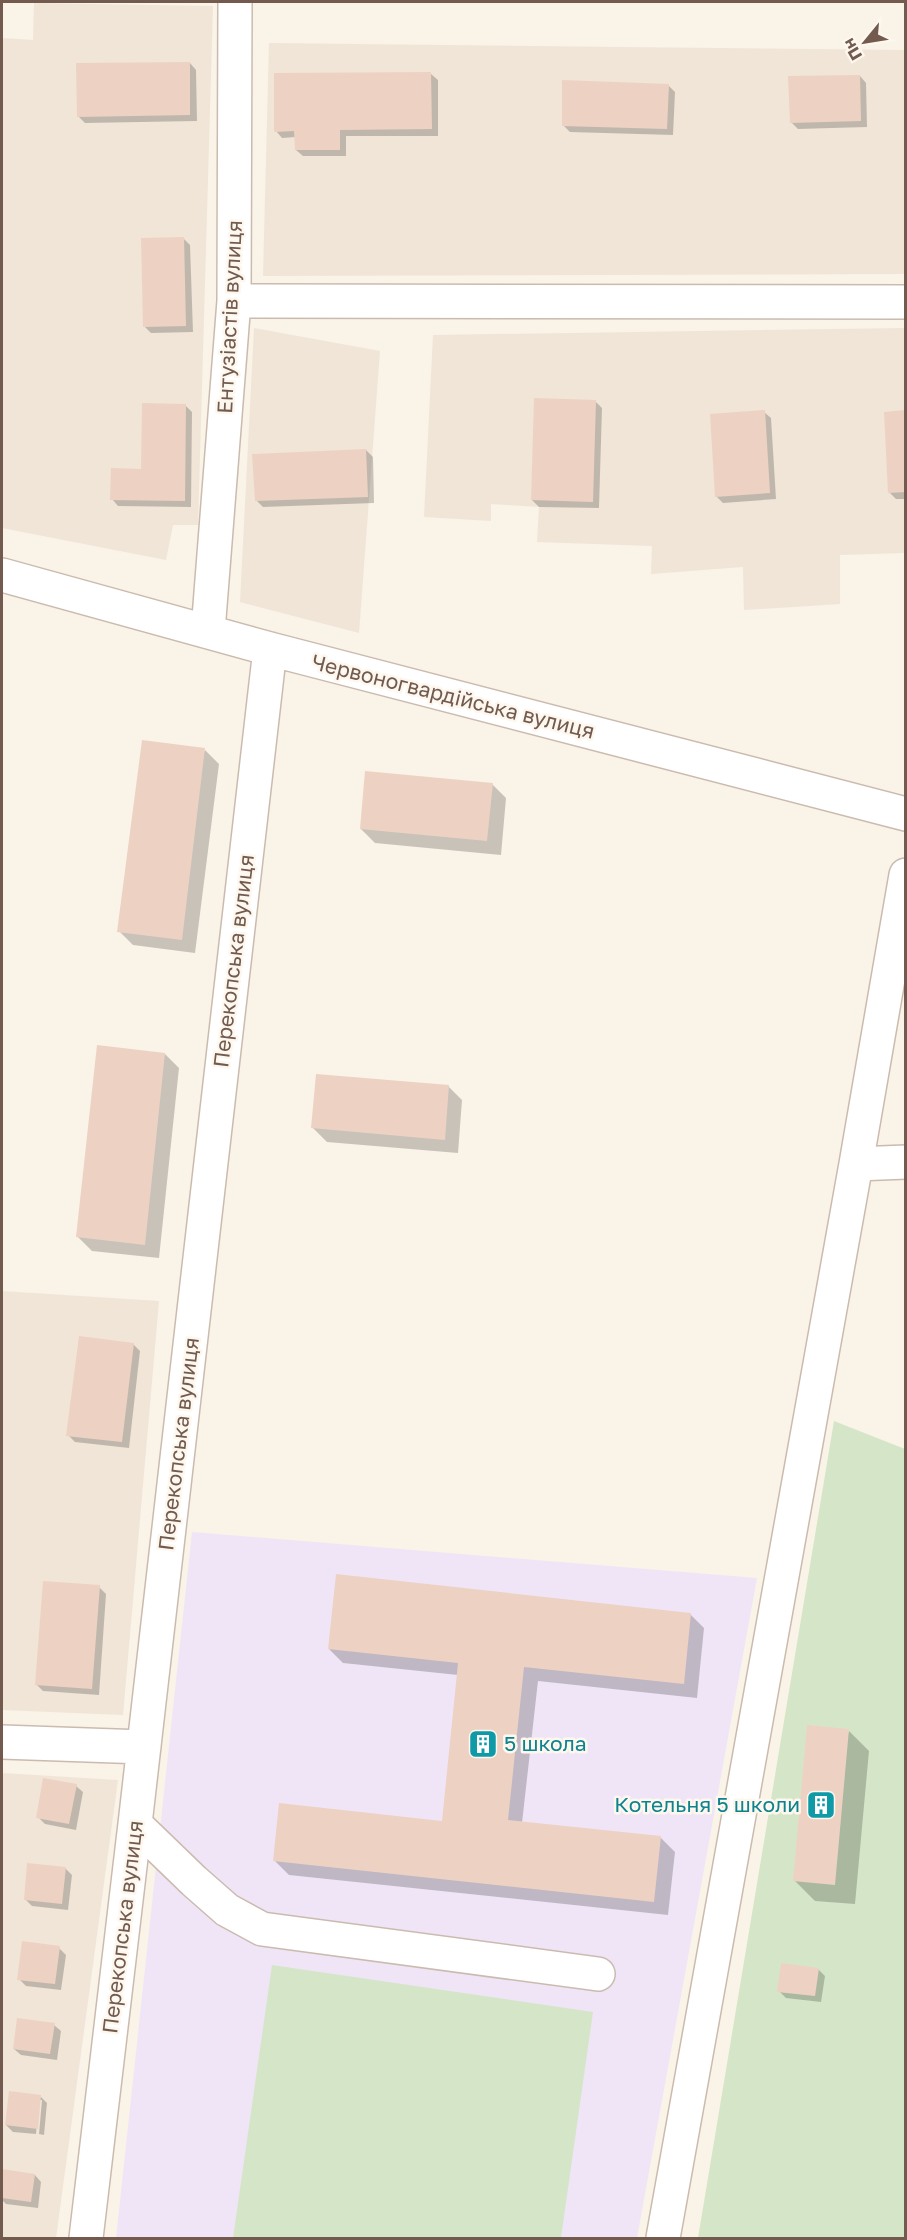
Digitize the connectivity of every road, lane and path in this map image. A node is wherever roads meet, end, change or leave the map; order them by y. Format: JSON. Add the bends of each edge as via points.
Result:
{"nodes":[{"id":1,"x":236,"y":2,"type":"edge"},
{"id":2,"x":234,"y":301,"type":"junction"},
{"id":3,"x":906,"y":302,"type":"edge"},
{"id":4,"x":2,"y":575,"type":"edge"},
{"id":5,"x":208,"y":631,"type":"junction"},
{"id":6,"x":270,"y":650,"type":"junction"},
{"id":7,"x":906,"y":814,"type":"edge"},
{"id":8,"x":906,"y":875,"type":"edge"},
{"id":9,"x":906,"y":1162,"type":"edge"},
{"id":10,"x":856,"y":1164,"type":"junction"},
{"id":11,"x":2,"y":1742,"type":"edge"},
{"id":12,"x":144,"y":1747,"type":"junction"},
{"id":13,"x":135,"y":1824,"type":"junction"},
{"id":14,"x":598,"y":1974,"type":"dead end"},
{"id":15,"x":86,"y":2238,"type":"edge"},
{"id":16,"x":663,"y":2238,"type":"edge"}],
"edges":[{"from":1,"to":2,"type":"street","name":"Ентузіастів вулиця"},
{"from":2,"to":3,"type":"street"},
{"from":2,"to":5,"type":"street","name":"Ентузіастів вулиця"},
{"from":4,"to":5,"type":"street","name":"Червоногвардійська вулиця"},
{"from":5,"to":6,"type":"street","name":"Червоногвардійська вулиця"},
{"from":6,"to":7,"type":"street","name":"Червоногвардійська вулиця"},
{"from":6,"to":12,"type":"street","name":"Перекопська вулиця"},
{"from":8,"to":10,"type":"street"},
{"from":9,"to":10,"type":"street"},
{"from":10,"to":16,"type":"street"},
{"from":11,"to":12,"type":"street"},
{"from":12,"to":13,"type":"street","name":"Перекопська вулиця"},
{"from":13,"to":14,"type":"street","via":[[227,1910],[262,1929]]},
{"from":13,"to":15,"type":"street","name":"Перекопська вулиця"}]}
